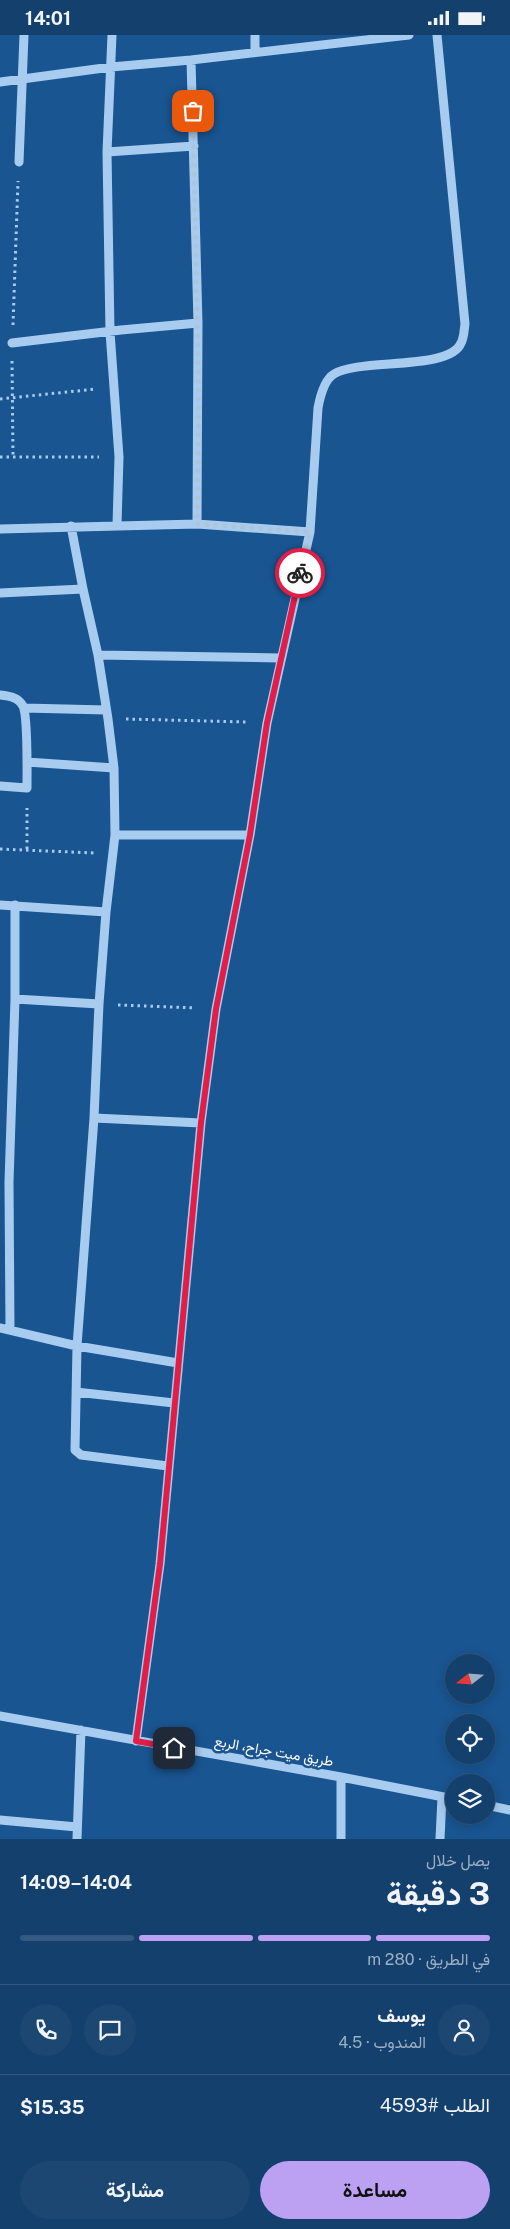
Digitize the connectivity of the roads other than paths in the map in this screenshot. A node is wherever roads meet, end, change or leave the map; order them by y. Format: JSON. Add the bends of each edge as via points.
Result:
{"nodes":[{"id":1,"x":24,"y":35,"type":"edge"},
{"id":2,"x":112,"y":35,"type":"edge"},
{"id":3,"x":255,"y":35,"type":"edge"},
{"id":4,"x":409,"y":35,"type":"edge"},
{"id":5,"x":437,"y":35,"type":"edge"},
{"id":6,"x":330,"y":39,"type":"edge"},
{"id":7,"x":255,"y":52,"type":"junction"},
{"id":8,"x":191,"y":60,"type":"junction"},
{"id":9,"x":111,"y":67,"type":"junction"},
{"id":10,"x":23,"y":79,"type":"junction"},
{"id":11,"x":0,"y":82,"type":"edge"},
{"id":12,"x":194,"y":146,"type":"junction"},
{"id":13,"x":107,"y":152,"type":"junction"},
{"id":14,"x":19,"y":162,"type":"road end"},
{"id":15,"x":198,"y":323,"type":"junction"},
{"id":16,"x":110,"y":332,"type":"junction"},
{"id":17,"x":12,"y":343,"type":"road end"},
{"id":18,"x":197,"y":524,"type":"junction"},
{"id":19,"x":118,"y":525,"type":"junction"},
{"id":20,"x":72,"y":526,"type":"junction"},
{"id":21,"x":0,"y":529,"type":"edge"},
{"id":22,"x":310,"y":532,"type":"junction"},
{"id":23,"x":83,"y":589,"type":"junction"},
{"id":24,"x":0,"y":593,"type":"edge"},
{"id":25,"x":98,"y":655,"type":"junction"},
{"id":26,"x":280,"y":659,"type":"junction"},
{"id":27,"x":0,"y":695,"type":"edge"},
{"id":28,"x":24,"y":708,"type":"junction"},
{"id":29,"x":107,"y":715,"type":"junction"},
{"id":30,"x":28,"y":762,"type":"junction"},
{"id":31,"x":114,"y":768,"type":"junction"},
{"id":32,"x":0,"y":786,"type":"edge"},
{"id":33,"x":115,"y":835,"type":"junction"},
{"id":34,"x":250,"y":835,"type":"junction"},
{"id":35,"x":0,"y":905,"type":"edge"},
{"id":36,"x":15,"y":905,"type":"junction"},
{"id":37,"x":106,"y":912,"type":"junction"},
{"id":38,"x":15,"y":999,"type":"junction"},
{"id":39,"x":100,"y":1004,"type":"junction"},
{"id":40,"x":0,"y":1096,"type":"edge"},
{"id":41,"x":10,"y":1096,"type":"junction"},
{"id":42,"x":94,"y":1118,"type":"junction"},
{"id":43,"x":201,"y":1123,"type":"junction"},
{"id":44,"x":0,"y":1328,"type":"edge"},
{"id":45,"x":10,"y":1330,"type":"junction"},
{"id":46,"x":78,"y":1346,"type":"junction"},
{"id":47,"x":178,"y":1363,"type":"junction"},
{"id":48,"x":76,"y":1392,"type":"junction"},
{"id":49,"x":174,"y":1403,"type":"junction"},
{"id":50,"x":168,"y":1466,"type":"junction"},
{"id":51,"x":0,"y":1716,"type":"edge"},
{"id":52,"x":81,"y":1730,"type":"junction"},
{"id":53,"x":136,"y":1741,"type":"junction"},
{"id":54,"x":341,"y":1777,"type":"junction"},
{"id":55,"x":442,"y":1797,"type":"junction"},
{"id":56,"x":445,"y":1798,"type":"edge"},
{"id":57,"x":495,"y":1807,"type":"edge"},
{"id":58,"x":510,"y":1810,"type":"edge"},
{"id":59,"x":0,"y":1820,"type":"edge"},
{"id":60,"x":77,"y":1827,"type":"junction"},
{"id":61,"x":77,"y":1839,"type":"edge"},
{"id":62,"x":341,"y":1839,"type":"edge"},
{"id":63,"x":440,"y":1839,"type":"edge"}],
"edges":[{"from":1,"to":10,"type":"street"},
{"from":2,"to":9,"type":"street"},
{"from":3,"to":7,"type":"street"},
{"from":4,"to":6,"type":"street"},
{"from":5,"to":22,"type":"street","via":[[465,324],[461,345],[450,354],[421,361],[350,368],[332,374],[321,393],[318,408]]},
{"from":6,"to":7,"type":"street"},
{"from":7,"to":8,"type":"street"},
{"from":8,"to":9,"type":"street"},
{"from":8,"to":12,"type":"street"},
{"from":9,"to":10,"type":"street"},
{"from":9,"to":13,"type":"street"},
{"from":10,"to":11,"type":"street"},
{"from":10,"to":14,"type":"street"},
{"from":12,"to":13,"type":"street"},
{"from":12,"to":15,"type":"street"},
{"from":13,"to":16,"type":"street"},
{"from":15,"to":16,"type":"street"},
{"from":15,"to":18,"type":"street"},
{"from":16,"to":17,"type":"street"},
{"from":16,"to":19,"type":"street","via":[[119,457]]},
{"from":18,"to":19,"type":"street"},
{"from":18,"to":22,"type":"street"},
{"from":19,"to":20,"type":"street"},
{"from":20,"to":21,"type":"street"},
{"from":20,"to":23,"type":"street"},
{"from":22,"to":26,"type":"street"},
{"from":23,"to":24,"type":"street"},
{"from":23,"to":25,"type":"street"},
{"from":25,"to":26,"type":"street"},
{"from":25,"to":29,"type":"street"},
{"from":26,"to":34,"type":"street"},
{"from":27,"to":28,"type":"street","via":[[15,698]]},
{"from":28,"to":29,"type":"street"},
{"from":28,"to":30,"type":"street"},
{"from":29,"to":31,"type":"street"},
{"from":30,"to":31,"type":"street"},
{"from":30,"to":32,"type":"street","via":[[27,788]]},
{"from":31,"to":33,"type":"street"},
{"from":33,"to":34,"type":"street"},
{"from":33,"to":37,"type":"street"},
{"from":34,"to":43,"type":"street","via":[[216,1009]]},
{"from":35,"to":36,"type":"street"},
{"from":36,"to":37,"type":"street"},
{"from":36,"to":38,"type":"street"},
{"from":37,"to":39,"type":"street"},
{"from":38,"to":39,"type":"street"},
{"from":38,"to":41,"type":"street"},
{"from":39,"to":42,"type":"street"},
{"from":40,"to":41,"type":"street"},
{"from":41,"to":45,"type":"street"},
{"from":42,"to":43,"type":"street"},
{"from":42,"to":46,"type":"street"},
{"from":43,"to":47,"type":"street"},
{"from":44,"to":45,"type":"street"},
{"from":45,"to":46,"type":"street"},
{"from":46,"to":47,"type":"street"},
{"from":46,"to":48,"type":"street"},
{"from":47,"to":49,"type":"street"},
{"from":48,"to":49,"type":"street"},
{"from":48,"to":50,"type":"street","via":[[74,1445],[77,1453]]},
{"from":49,"to":50,"type":"street"},
{"from":50,"to":53,"type":"street","via":[[160,1564]]},
{"from":51,"to":52,"type":"street","name":"طريق ميت جراح، الربع"},
{"from":52,"to":53,"type":"street","name":"طريق ميت جراح، الربع"},
{"from":52,"to":60,"type":"street"},
{"from":53,"to":54,"type":"street","name":"طريق ميت جراح، الربع"},
{"from":54,"to":55,"type":"street","name":"طريق ميت جراح، الربع"},
{"from":54,"to":62,"type":"street"},
{"from":55,"to":56,"type":"street","name":"طريق ميت جراح، الربع"},
{"from":55,"to":63,"type":"street"},
{"from":57,"to":58,"type":"street"},
{"from":59,"to":60,"type":"street"},
{"from":60,"to":61,"type":"street"}]}
